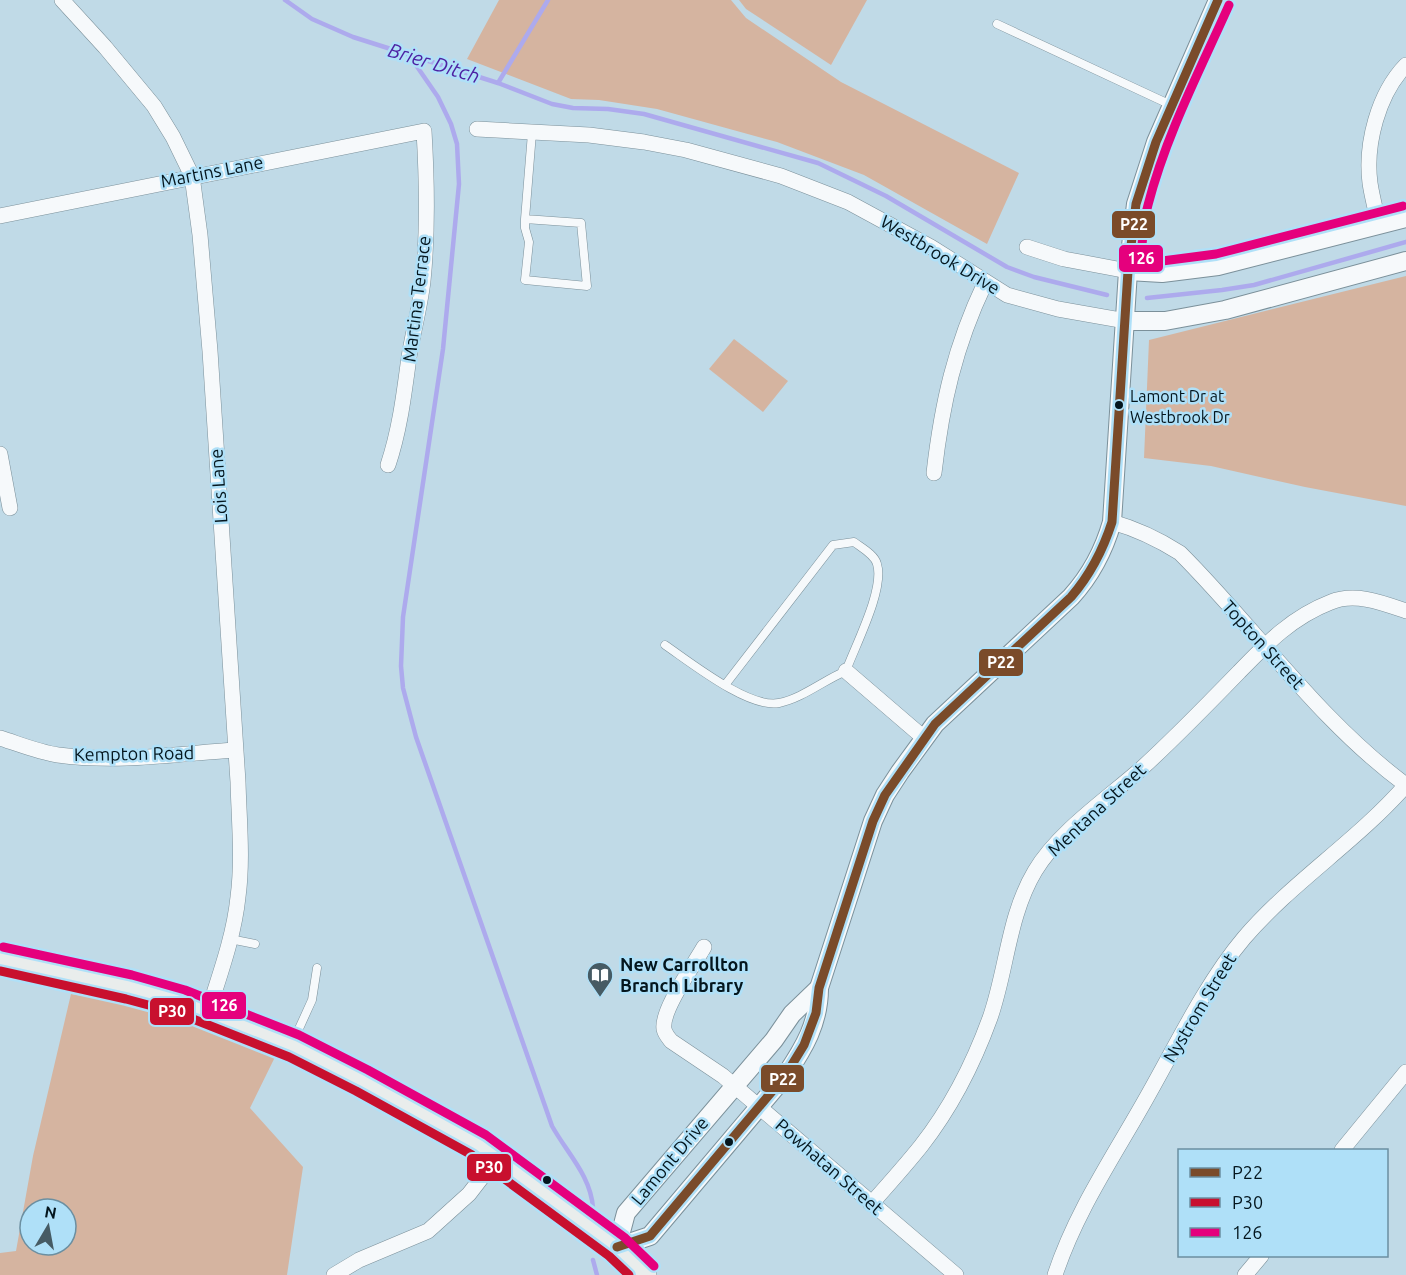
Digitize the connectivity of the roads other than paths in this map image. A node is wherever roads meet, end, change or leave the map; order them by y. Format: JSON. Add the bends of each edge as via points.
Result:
{"nodes":[{"id":1,"x":62,"y":0,"type":"edge"},
{"id":2,"x":1218,"y":0,"type":"edge"},
{"id":3,"x":997,"y":24,"type":"dead end"},
{"id":4,"x":1406,"y":65,"type":"edge"},
{"id":5,"x":1172,"y":106,"type":"junction"},
{"id":6,"x":477,"y":129,"type":"dead end"},
{"id":7,"x":424,"y":130,"type":"joint"},
{"id":8,"x":532,"y":133,"type":"junction"},
{"id":9,"x":192,"y":176,"type":"junction"},
{"id":10,"x":0,"y":216,"type":"edge"},
{"id":11,"x":1406,"y":218,"type":"edge"},
{"id":12,"x":525,"y":219,"type":"junction"},
{"id":13,"x":1379,"y":225,"type":"junction"},
{"id":14,"x":1028,"y":247,"type":"dead end"},
{"id":15,"x":1406,"y":261,"type":"edge"},
{"id":16,"x":1128,"y":272,"type":"junction"},
{"id":17,"x":985,"y":283,"type":"junction"},
{"id":18,"x":1126,"y":321,"type":"junction"},
{"id":19,"x":0,"y":454,"type":"edge"},
{"id":20,"x":388,"y":465,"type":"dead end"},
{"id":21,"x":934,"y":473,"type":"dead end"},
{"id":22,"x":10,"y":508,"type":"dead end"},
{"id":23,"x":1112,"y":522,"type":"junction"},
{"id":24,"x":1406,"y":611,"type":"edge"},
{"id":25,"x":665,"y":645,"type":"dead end"},
{"id":26,"x":1263,"y":646,"type":"junction"},
{"id":27,"x":846,"y":671,"type":"junction"},
{"id":28,"x":725,"y":685,"type":"junction"},
{"id":29,"x":0,"y":738,"type":"edge"},
{"id":30,"x":924,"y":738,"type":"junction"},
{"id":31,"x":235,"y":750,"type":"junction"},
{"id":32,"x":1406,"y":785,"type":"edge"},
{"id":33,"x":230,"y":939,"type":"junction"},
{"id":34,"x":255,"y":944,"type":"dead end"},
{"id":35,"x":704,"y":947,"type":"dead end"},
{"id":36,"x":0,"y":959,"type":"edge"},
{"id":37,"x":317,"y":968,"type":"dead end"},
{"id":38,"x":819,"y":988,"type":"junction"},
{"id":39,"x":208,"y":1012,"type":"junction"},
{"id":40,"x":291,"y":1045,"type":"junction"},
{"id":41,"x":1406,"y":1072,"type":"edge"},
{"id":42,"x":735,"y":1085,"type":"junction"},
{"id":43,"x":759,"y":1107,"type":"junction"},
{"id":44,"x":1343,"y":1149,"type":"edge"},
{"id":45,"x":496,"y":1159,"type":"junction"},
{"id":46,"x":871,"y":1204,"type":"junction"},
{"id":47,"x":617,"y":1247,"type":"junction"},
{"id":48,"x":1260,"y":1257,"type":"edge"},
{"id":49,"x":334,"y":1275,"type":"edge"},
{"id":50,"x":646,"y":1275,"type":"edge"},
{"id":51,"x":956,"y":1275,"type":"edge"},
{"id":52,"x":1055,"y":1275,"type":"edge"},
{"id":53,"x":1245,"y":1275,"type":"edge"}],
"edges":[{"from":1,"to":9,"type":"street","name":"Lois Lane","via":[[154,106]]},
{"from":2,"to":5,"type":"street","name":"Lamont Drive"},
{"from":3,"to":5,"type":"lane"},
{"from":4,"to":13,"type":"street","via":[[1388,90],[1371,147],[1370,183]]},
{"from":5,"to":16,"type":"street","name":"Lamont Drive","via":[[1136,204]]},
{"from":6,"to":8,"type":"street","name":"Westbrook Drive"},
{"from":7,"to":9,"type":"street","name":"Martins Lane"},
{"from":7,"to":20,"type":"street","name":"Martina Terrace","via":[[427,224],[423,283],[401,417]]},
{"from":8,"to":12,"type":"lane"},
{"from":8,"to":17,"type":"street","name":"Westbrook Drive","via":[[644,142],[781,176],[858,207],[931,247]]},
{"from":9,"to":10,"type":"street","name":"Martins Lane"},
{"from":9,"to":31,"type":"street","name":"Lois Lane","via":[[210,351]]},
{"from":11,"to":13,"type":"street"},
{"from":12,"to":12,"type":"lane","via":[[529,242],[525,280],[587,286],[581,223]]},
{"from":13,"to":16,"type":"street","via":[[1218,266],[1162,273]]},
{"from":14,"to":16,"type":"street"},
{"from":15,"to":18,"type":"street","name":"Westbrook Drive","via":[[1224,310],[1165,321]]},
{"from":16,"to":18,"type":"street","name":"Lamont Drive"},
{"from":17,"to":18,"type":"street","name":"Westbrook Drive","via":[[1020,299]]},
{"from":17,"to":21,"type":"street","via":[[967,321],[949,382]]},
{"from":18,"to":23,"type":"street","name":"Lamont Drive"},
{"from":19,"to":22,"type":"street"},
{"from":23,"to":26,"type":"street","name":"Topton Street","via":[[1145,533],[1180,553]]},
{"from":23,"to":30,"type":"street","name":"Lamont Drive","via":[[1099,557],[1083,584]]},
{"from":24,"to":26,"type":"street","name":"Mentana Street","via":[[1377,601],[1345,598],[1309,611]]},
{"from":25,"to":28,"type":"lane"},
{"from":26,"to":32,"type":"street","name":"Topton Street","via":[[1336,726]]},
{"from":26,"to":46,"type":"street","name":"Mentana Street","via":[[1143,766],[1067,833],[1035,872],[1011,934],[990,1018],[977,1050],[939,1120]]},
{"from":27,"to":28,"type":"lane","via":[[780,703],[754,700]]},
{"from":27,"to":28,"type":"lane","via":[[872,607],[879,574],[877,562],[854,542],[833,545]]},
{"from":27,"to":30,"type":"street"},
{"from":29,"to":31,"type":"street","name":"Kempton Road","via":[[56,754],[83,757]]},
{"from":30,"to":38,"type":"street","name":"Lamont Drive","via":[[885,795],[873,820]]},
{"from":31,"to":33,"type":"street","name":"Lois Lane","via":[[240,874]]},
{"from":32,"to":52,"type":"street","name":"Nystrom Street","via":[[1284,899],[1230,956],[1096,1183]]},
{"from":33,"to":34,"type":"lane"},
{"from":33,"to":39,"type":"street","name":"Lois Lane"},
{"from":35,"to":42,"type":"street","name":"Powhatan Street","via":[[667,1009],[664,1030],[671,1041]]},
{"from":36,"to":39,"type":"main road","via":[[129,987]]},
{"from":37,"to":40,"type":"lane","via":[[312,1000]]},
{"from":38,"to":42,"type":"street","name":"Lamont Drive","via":[[792,1014]]},
{"from":38,"to":43,"type":"street","name":"Lamont Drive","via":[[814,1026],[802,1051]]},
{"from":39,"to":40,"type":"main road"},
{"from":40,"to":45,"type":"main road","via":[[450,1128]]},
{"from":41,"to":44,"type":"street"},
{"from":42,"to":43,"type":"street","name":"Powhatan Street"},
{"from":42,"to":47,"type":"street","name":"Lamont Drive","via":[[626,1214]]},
{"from":43,"to":46,"type":"street","name":"Powhatan Street"},
{"from":43,"to":47,"type":"street","name":"Lamont Drive","via":[[650,1236]]},
{"from":45,"to":47,"type":"main road"},
{"from":45,"to":49,"type":"street","via":[[469,1194],[429,1230]]},
{"from":46,"to":51,"type":"street","name":"Powhatan Street"},
{"from":47,"to":50,"type":"main road"},
{"from":48,"to":53,"type":"street"}]}
